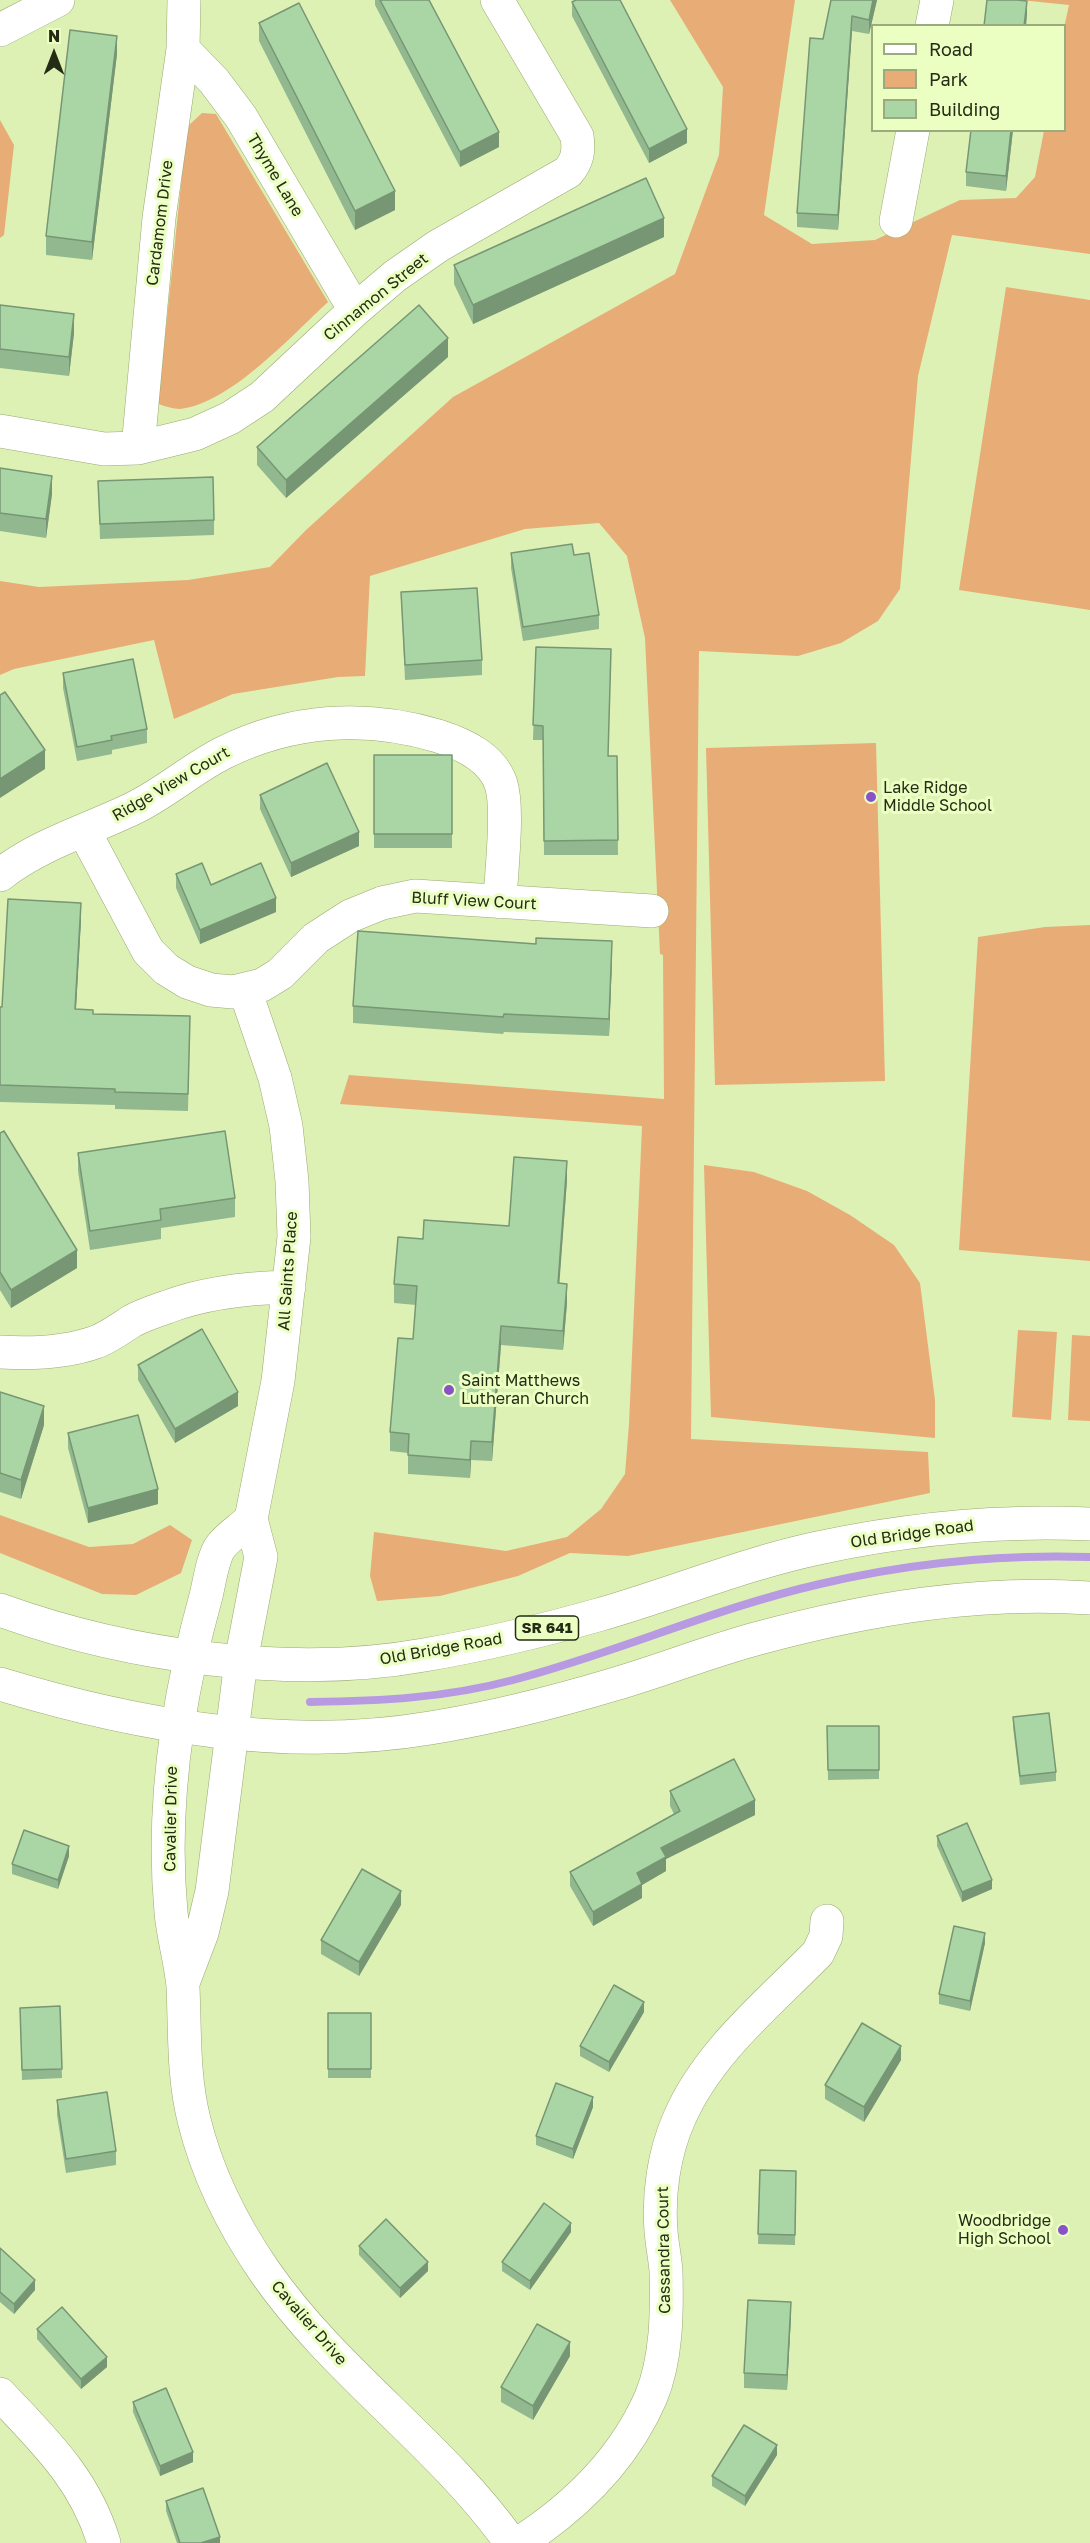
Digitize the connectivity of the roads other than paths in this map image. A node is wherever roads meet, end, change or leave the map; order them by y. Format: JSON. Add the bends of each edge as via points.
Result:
{"nodes":[{"id":1,"x":58,"y":0,"type":"edge"},
{"id":2,"x":184,"y":0,"type":"edge"},
{"id":3,"x":497,"y":0,"type":"edge"},
{"id":4,"x":937,"y":0,"type":"edge"},
{"id":5,"x":932,"y":24,"type":"edge"},
{"id":6,"x":0,"y":30,"type":"edge"},
{"id":7,"x":183,"y":49,"type":"junction"},
{"id":8,"x":913,"y":132,"type":"edge"},
{"id":9,"x":896,"y":221,"type":"dead end"},
{"id":10,"x":355,"y":310,"type":"junction"},
{"id":11,"x":0,"y":431,"type":"edge"},
{"id":12,"x":138,"y":448,"type":"junction"},
{"id":13,"x":84,"y":831,"type":"junction"},
{"id":14,"x":0,"y":875,"type":"edge"},
{"id":15,"x":500,"y":902,"type":"junction"},
{"id":16,"x":652,"y":911,"type":"dead end"},
{"id":17,"x":244,"y":990,"type":"junction"},
{"id":18,"x":290,"y":1287,"type":"junction"},
{"id":19,"x":0,"y":1352,"type":"edge"},
{"id":20,"x":251,"y":1519,"type":"junction"},
{"id":21,"x":1090,"y":1524,"type":"edge"},
{"id":22,"x":1090,"y":1598,"type":"edge"},
{"id":23,"x":0,"y":1610,"type":"edge"},
{"id":24,"x":189,"y":1655,"type":"junction"},
{"id":25,"x":241,"y":1661,"type":"junction"},
{"id":26,"x":0,"y":1684,"type":"edge"},
{"id":27,"x":176,"y":1726,"type":"junction"},
{"id":28,"x":234,"y":1733,"type":"junction"},
{"id":29,"x":827,"y":1921,"type":"dead end"},
{"id":30,"x":183,"y":1984,"type":"junction"},
{"id":31,"x":0,"y":2394,"type":"edge"},
{"id":32,"x":104,"y":2543,"type":"edge"},
{"id":33,"x":511,"y":2543,"type":"edge"},
{"id":34,"x":519,"y":2543,"type":"edge"}],
"edges":[{"from":1,"to":6,"type":"street"},
{"from":2,"to":7,"type":"street","name":"Cardamom Drive"},
{"from":3,"to":10,"type":"street","name":"Cinnamon Street","via":[[577,136],[575,164],[568,172],[438,246]]},
{"from":4,"to":5,"type":"street"},
{"from":7,"to":10,"type":"street","name":"Thyme Lane","via":[[241,117]]},
{"from":7,"to":12,"type":"street","name":"Cardamom Drive","via":[[159,218]]},
{"from":8,"to":9,"type":"street"},
{"from":10,"to":12,"type":"street","name":"Cinnamon Street","via":[[262,397],[230,418],[195,434]]},
{"from":11,"to":12,"type":"street","name":"Cinnamon Street","via":[[104,449]]},
{"from":13,"to":14,"type":"street","name":"Ridge View Court","via":[[43,848]]},
{"from":13,"to":15,"type":"street","name":"Ridge View Court","via":[[135,807],[221,754],[265,735],[342,721],[402,726],[450,740],[478,753],[492,767],[501,784],[504,803]]},
{"from":13,"to":17,"type":"street","name":"Bluff View Court","via":[[148,951],[166,969],[211,990]]},
{"from":15,"to":16,"type":"street","name":"Bluff View Court"},
{"from":15,"to":17,"type":"street","name":"Bluff View Court","via":[[415,896],[382,903],[350,916],[316,938],[280,974]]},
{"from":17,"to":18,"type":"street","name":"All Saints Place","via":[[275,1078],[286,1126],[294,1237]]},
{"from":18,"to":19,"type":"street","via":[[211,1294],[168,1306],[98,1341],[62,1351]]},
{"from":18,"to":20,"type":"street","name":"All Saints Place","via":[[278,1381]]},
{"from":20,"to":24,"type":"street","via":[[219,1548]]},
{"from":20,"to":25,"type":"street","name":"All Saints Place","via":[[261,1557]]},
{"from":21,"to":25,"type":"street","name":"Old Bridge Road","number":"SR 641","via":[[984,1524],[894,1534],[816,1549],[599,1614],[422,1656],[323,1663]]},
{"from":22,"to":28,"type":"street","via":[[990,1596],[840,1618],[757,1639],[602,1688],[429,1729],[356,1736]]},
{"from":23,"to":24,"type":"street","name":"Old Bridge Road","number":"SR 641","via":[[98,1640]]},
{"from":24,"to":25,"type":"street","name":"Old Bridge Road","number":"SR 641"},
{"from":24,"to":27,"type":"street","name":"Cavalier Drive"},
{"from":25,"to":28,"type":"street","name":"Cavalier Drive"},
{"from":26,"to":27,"type":"street"},
{"from":27,"to":28,"type":"street"},
{"from":27,"to":30,"type":"street","name":"Cavalier Drive","via":[[169,1806],[170,1897]]},
{"from":28,"to":30,"type":"street","name":"Cavalier Drive","via":[[207,1914]]},
{"from":29,"to":34,"type":"street","name":"Cassandra Court","via":[[826,1936],[818,1953],[717,2056],[695,2086],[679,2120],[667,2155],[661,2192],[667,2311],[662,2354],[646,2406],[612,2462],[583,2494]]},
{"from":30,"to":33,"type":"street","name":"Cavalier Drive","via":[[184,2058],[194,2120],[236,2225],[298,2316],[464,2482]]},
{"from":31,"to":32,"type":"street","via":[[60,2458],[82,2489]]}]}
